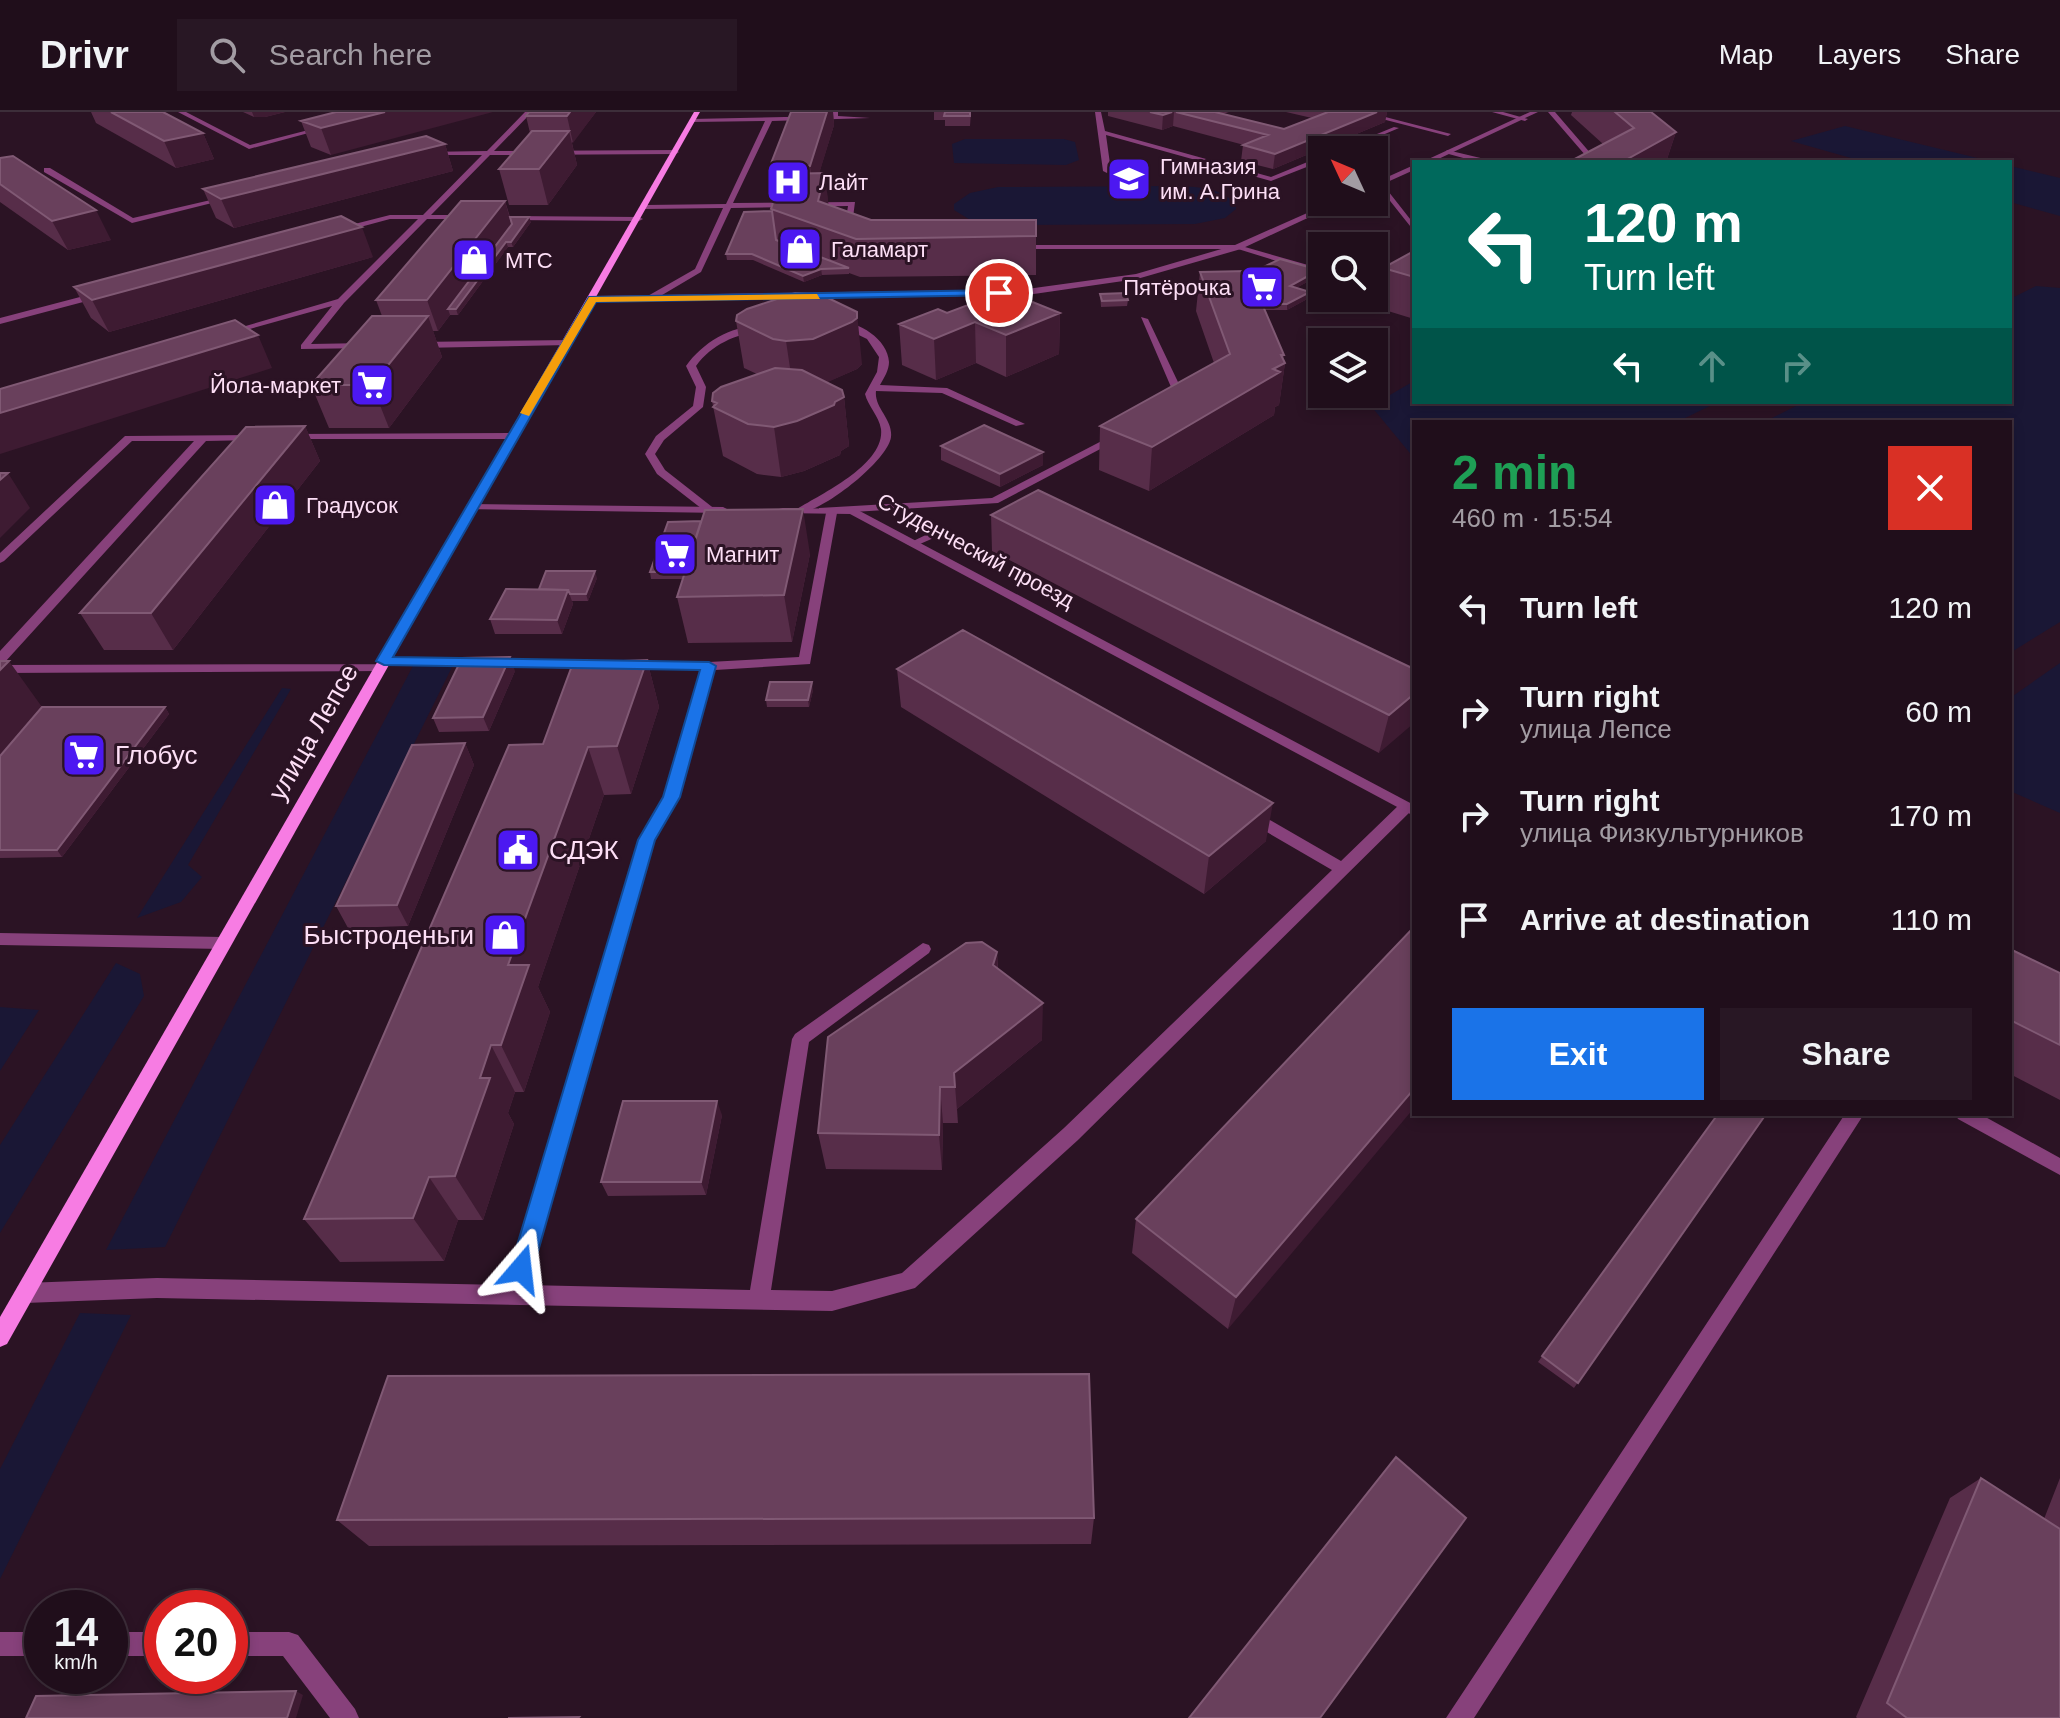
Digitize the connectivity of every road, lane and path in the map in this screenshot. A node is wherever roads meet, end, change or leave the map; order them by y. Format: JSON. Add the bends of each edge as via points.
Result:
{"nodes":[{"id":1,"x":181,"y":112,"type":"edge"},
{"id":2,"x":529,"y":112,"type":"edge"},
{"id":3,"x":1098,"y":112,"type":"edge"},
{"id":4,"x":1358,"y":112,"type":"edge"},
{"id":5,"x":1495,"y":112,"type":"edge"},
{"id":6,"x":1535,"y":112,"type":"edge"},
{"id":7,"x":1551,"y":112,"type":"edge"},
{"id":8,"x":834,"y":115,"type":"edge"},
{"id":9,"x":695,"y":116,"type":"edge"},
{"id":10,"x":770,"y":118,"type":"junction"},
{"id":11,"x":867,"y":118,"type":"dead end"},
{"id":12,"x":1525,"y":119,"type":"junction"},
{"id":13,"x":341,"y":124,"type":"edge"},
{"id":14,"x":1396,"y":128,"type":"dead end"},
{"id":15,"x":1102,"y":132,"type":"junction"},
{"id":16,"x":1448,"y":134,"type":"dead end"},
{"id":17,"x":1376,"y":136,"type":"edge"},
{"id":18,"x":488,"y":152,"type":"junction"},
{"id":19,"x":676,"y":152,"type":"junction"},
{"id":20,"x":1447,"y":152,"type":"junction"},
{"id":21,"x":420,"y":153,"type":"edge"},
{"id":22,"x":1430,"y":160,"type":"edge"},
{"id":23,"x":1478,"y":160,"type":"edge"},
{"id":24,"x":1586,"y":160,"type":"edge"},
{"id":25,"x":1308,"y":164,"type":"edge"},
{"id":26,"x":1412,"y":168,"type":"edge"},
{"id":27,"x":47,"y":170,"type":"dead end"},
{"id":28,"x":1107,"y":171,"type":"dead end"},
{"id":29,"x":1388,"y":179,"type":"edge"},
{"id":30,"x":239,"y":195,"type":"edge"},
{"id":31,"x":1388,"y":199,"type":"edge"},
{"id":32,"x":727,"y":205,"type":"junction"},
{"id":33,"x":645,"y":207,"type":"junction"},
{"id":34,"x":1308,"y":216,"type":"edge"},
{"id":35,"x":427,"y":217,"type":"junction"},
{"id":36,"x":473,"y":217,"type":"edge"},
{"id":37,"x":504,"y":218,"type":"dead end"},
{"id":38,"x":639,"y":219,"type":"junction"},
{"id":39,"x":1412,"y":227,"type":"edge"},
{"id":40,"x":848,"y":231,"type":"edge"},
{"id":41,"x":333,"y":233,"type":"edge"},
{"id":42,"x":1000,"y":247,"type":"dead end"},
{"id":43,"x":1238,"y":247,"type":"junction"},
{"id":44,"x":1412,"y":257,"type":"edge"},
{"id":45,"x":1308,"y":268,"type":"edge"},
{"id":46,"x":1388,"y":272,"type":"edge"},
{"id":47,"x":116,"y":290,"type":"edge"},
{"id":48,"x":593,"y":299,"type":"junction"},
{"id":49,"x":649,"y":299,"type":"junction"},
{"id":50,"x":341,"y":301,"type":"junction"},
{"id":51,"x":1144,"y":319,"type":"dead end"},
{"id":52,"x":0,"y":321,"type":"edge"},
{"id":53,"x":825,"y":323,"type":"edge"},
{"id":54,"x":772,"y":325,"type":"edge"},
{"id":55,"x":222,"y":336,"type":"edge"},
{"id":56,"x":569,"y":342,"type":"junction"},
{"id":57,"x":409,"y":345,"type":"edge"},
{"id":58,"x":379,"y":346,"type":"edge"},
{"id":59,"x":873,"y":388,"type":"junction"},
{"id":60,"x":1169,"y":408,"type":"edge"},
{"id":61,"x":1020,"y":424,"type":"dead end"},
{"id":62,"x":1129,"y":429,"type":"edge"},
{"id":63,"x":512,"y":436,"type":"junction"},
{"id":64,"x":265,"y":437,"type":"edge"},
{"id":65,"x":281,"y":437,"type":"edge"},
{"id":66,"x":203,"y":438,"type":"junction"},
{"id":67,"x":470,"y":507,"type":"junction"},
{"id":68,"x":710,"y":510,"type":"junction"},
{"id":69,"x":741,"y":510,"type":"edge"},
{"id":70,"x":771,"y":511,"type":"edge"},
{"id":71,"x":801,"y":511,"type":"junction"},
{"id":72,"x":832,"y":511,"type":"junction"},
{"id":73,"x":932,"y":535,"type":"dead end"},
{"id":74,"x":913,"y":544,"type":"junction"},
{"id":75,"x":0,"y":559,"type":"edge"},
{"id":76,"x":0,"y":659,"type":"edge"},
{"id":77,"x":382,"y":664,"type":"junction"},
{"id":78,"x":709,"y":666,"type":"junction"},
{"id":79,"x":0,"y":669,"type":"edge"},
{"id":80,"x":1233,"y":806,"type":"edge"},
{"id":81,"x":1410,"y":809,"type":"edge"},
{"id":82,"x":1343,"y":869,"type":"junction"},
{"id":83,"x":0,"y":939,"type":"edge"},
{"id":84,"x":223,"y":943,"type":"junction"},
{"id":85,"x":923,"y":949,"type":"dead end"},
{"id":86,"x":1854,"y":1116,"type":"edge"},
{"id":87,"x":1968,"y":1116,"type":"edge"},
{"id":88,"x":2060,"y":1167,"type":"edge"},
{"id":89,"x":25,"y":1293,"type":"junction"},
{"id":90,"x":513,"y":1295,"type":"junction"},
{"id":91,"x":759,"y":1299,"type":"junction"},
{"id":92,"x":0,"y":1337,"type":"edge"},
{"id":93,"x":0,"y":1644,"type":"edge"},
{"id":94,"x":24,"y":1644,"type":"edge"},
{"id":95,"x":248,"y":1644,"type":"edge"},
{"id":96,"x":346,"y":1718,"type":"edge"},
{"id":97,"x":1459,"y":1718,"type":"edge"}],
"edges":[{"from":1,"to":13,"type":"street","via":[[249,147]]},
{"from":2,"to":18,"type":"street"},
{"from":3,"to":15,"type":"street"},
{"from":4,"to":16,"type":"street"},
{"from":5,"to":12,"type":"street"},
{"from":6,"to":12,"type":"street"},
{"from":7,"to":24,"type":"street","via":[[1590,156]]},
{"from":8,"to":10,"type":"street"},
{"from":8,"to":11,"type":"street"},
{"from":9,"to":10,"type":"street"},
{"from":9,"to":19,"type":"main road","name":"улица Лепсе"},
{"from":10,"to":32,"type":"street"},
{"from":12,"to":20,"type":"street"},
{"from":14,"to":17,"type":"street"},
{"from":15,"to":25,"type":"street","via":[[1271,179]]},
{"from":15,"to":28,"type":"street"},
{"from":18,"to":19,"type":"street"},
{"from":18,"to":21,"type":"street"},
{"from":18,"to":35,"type":"street"},
{"from":19,"to":33,"type":"main road","name":"улица Лепсе"},
{"from":20,"to":22,"type":"street"},
{"from":20,"to":23,"type":"street"},
{"from":26,"to":29,"type":"street"},
{"from":27,"to":30,"type":"street","via":[[132,221]]},
{"from":31,"to":39,"type":"street"},
{"from":32,"to":33,"type":"street"},
{"from":32,"to":40,"type":"street","via":[[852,204]]},
{"from":32,"to":49,"type":"street","via":[[698,270]]},
{"from":33,"to":38,"type":"main road","name":"улица Лепсе"},
{"from":34,"to":43,"type":"street"},
{"from":35,"to":36,"type":"street"},
{"from":35,"to":41,"type":"street","via":[[390,217]]},
{"from":35,"to":50,"type":"street"},
{"from":37,"to":38,"type":"street"},
{"from":38,"to":48,"type":"main road","name":"улица Лепсе"},
{"from":42,"to":43,"type":"street"},
{"from":43,"to":45,"type":"street"},
{"from":43,"to":49,"type":"street","via":[[1137,276],[1027,292]]},
{"from":44,"to":46,"type":"street"},
{"from":47,"to":52,"type":"street"},
{"from":48,"to":49,"type":"street"},
{"from":48,"to":56,"type":"main road","name":"улица Лепсе"},
{"from":50,"to":55,"type":"street"},
{"from":50,"to":58,"type":"street","via":[[304,347]]},
{"from":51,"to":60,"type":"street","via":[[1183,400]]},
{"from":53,"to":59,"type":"street","via":[[855,328],[881,350],[884,365]]},
{"from":54,"to":68,"type":"street","via":[[743,330],[697,355],[691,366],[701,387],[698,407],[660,438],[650,454],[661,472]]},
{"from":56,"to":57,"type":"street"},
{"from":56,"to":63,"type":"main road","name":"улица Лепсе"},
{"from":59,"to":61,"type":"street","via":[[944,390]]},
{"from":59,"to":71,"type":"street","via":[[871,402],[885,424],[881,451],[866,470]]},
{"from":62,"to":71,"type":"street","via":[[994,501]]},
{"from":63,"to":65,"type":"street"},
{"from":63,"to":67,"type":"main road","name":"улица Лепсе"},
{"from":64,"to":66,"type":"street"},
{"from":66,"to":75,"type":"street","via":[[129,438]]},
{"from":66,"to":76,"type":"street"},
{"from":67,"to":68,"type":"street"},
{"from":67,"to":77,"type":"main road","name":"улица Лепсе"},
{"from":68,"to":69,"type":"street"},
{"from":70,"to":71,"type":"street","name":"Студенческий проезд"},
{"from":71,"to":72,"type":"street","name":"Студенческий проезд"},
{"from":72,"to":74,"type":"street","name":"Студенческий проезд","via":[[852,511]]},
{"from":72,"to":78,"type":"street","via":[[805,661]]},
{"from":73,"to":74,"type":"street"},
{"from":74,"to":81,"type":"street","name":"Студенческий проезд"},
{"from":77,"to":78,"type":"street"},
{"from":77,"to":79,"type":"street"},
{"from":77,"to":84,"type":"main road","name":"улица Лепсе"},
{"from":78,"to":90,"type":"street","via":[[672,797],[646,840]]},
{"from":80,"to":82,"type":"street"},
{"from":81,"to":82,"type":"street"},
{"from":82,"to":91,"type":"street","via":[[1071,1134],[908,1281],[832,1301]]},
{"from":83,"to":84,"type":"street"},
{"from":84,"to":89,"type":"main road","name":"улица Лепсе"},
{"from":85,"to":91,"type":"street","via":[[801,1039]]},
{"from":86,"to":97,"type":"street"},
{"from":87,"to":88,"type":"street"},
{"from":89,"to":90,"type":"street","via":[[157,1288]]},
{"from":89,"to":92,"type":"main road","name":"улица Лепсе"},
{"from":90,"to":91,"type":"street"},
{"from":93,"to":94,"type":"street"},
{"from":95,"to":96,"type":"street","via":[[289,1644]]}]}
